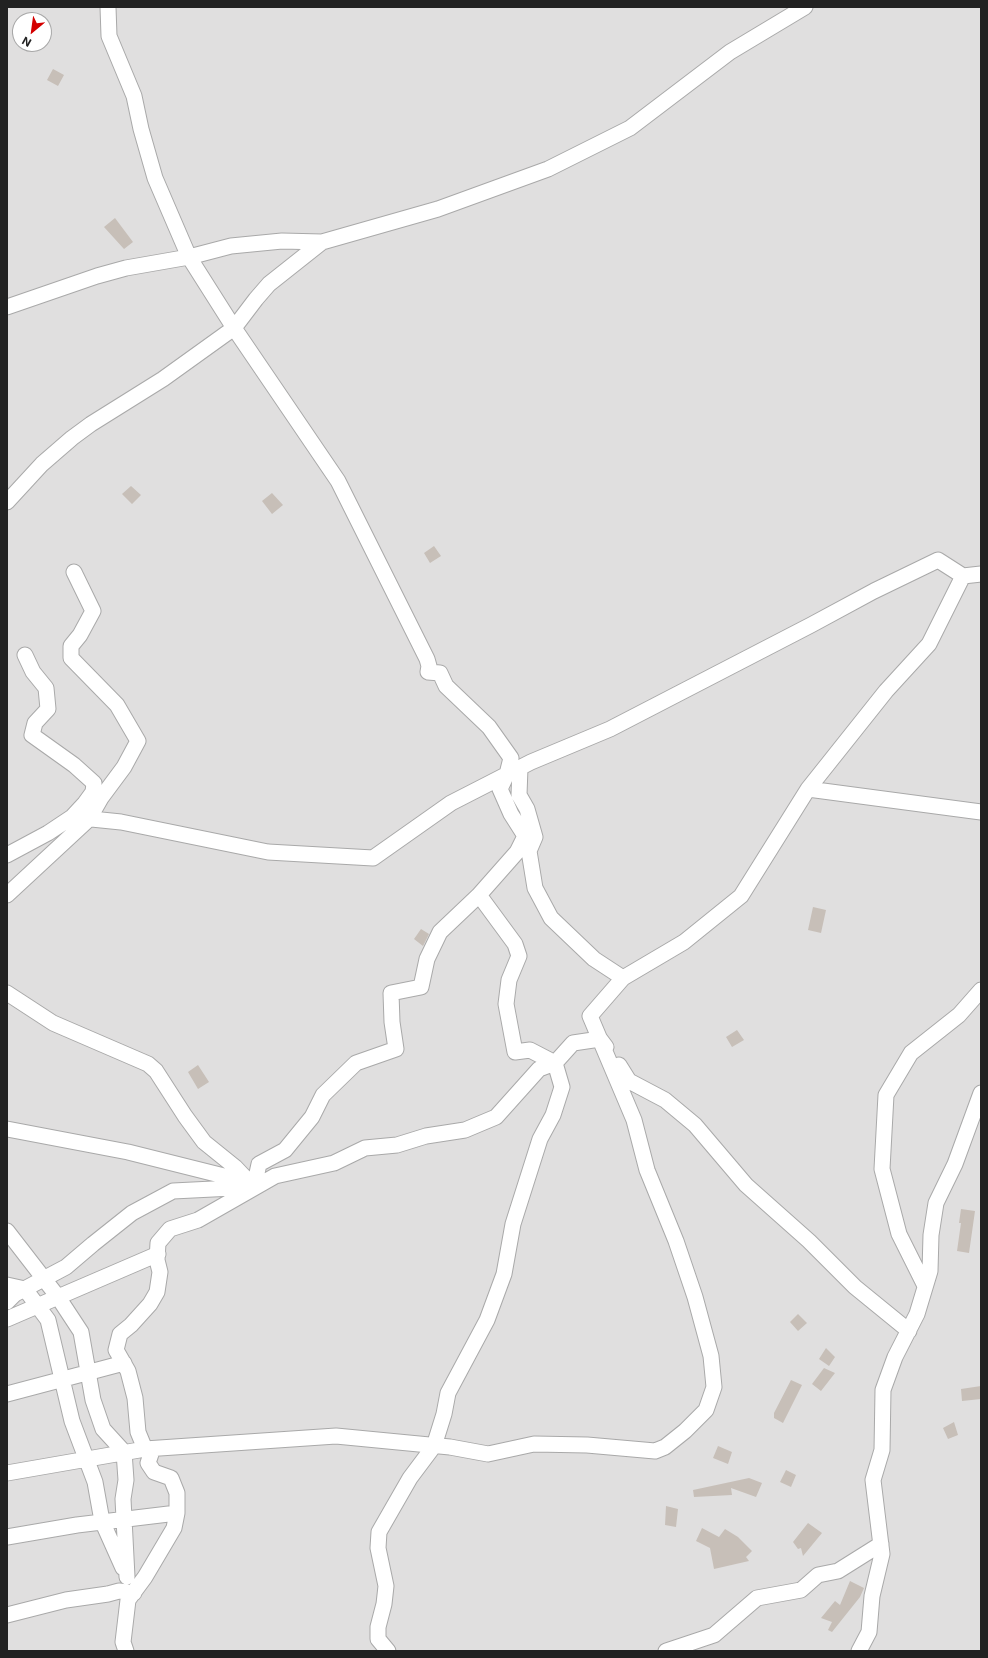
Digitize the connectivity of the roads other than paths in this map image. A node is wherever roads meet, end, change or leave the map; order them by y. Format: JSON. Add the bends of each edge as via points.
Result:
{"nodes":[{"id":1,"x":108,"y":7,"type":"edge"},
{"id":2,"x":805,"y":7,"type":"edge"},
{"id":3,"x":322,"y":242,"type":"junction"},
{"id":4,"x":189,"y":257,"type":"junction"},
{"id":5,"x":7,"y":307,"type":"edge"},
{"id":6,"x":234,"y":328,"type":"junction"},
{"id":7,"x":7,"y":502,"type":"edge"},
{"id":8,"x":74,"y":572,"type":"dead end"},
{"id":9,"x":981,"y":574,"type":"edge"},
{"id":10,"x":964,"y":576,"type":"junction"},
{"id":11,"x":25,"y":655,"type":"dead end"},
{"id":12,"x":513,"y":771,"type":"junction"},
{"id":13,"x":808,"y":789,"type":"junction"},
{"id":14,"x":981,"y":812,"type":"edge"},
{"id":15,"x":72,"y":817,"type":"junction"},
{"id":16,"x":89,"y":819,"type":"junction"},
{"id":17,"x":7,"y":855,"type":"edge"},
{"id":18,"x":7,"y":895,"type":"edge"},
{"id":19,"x":479,"y":895,"type":"junction"},
{"id":20,"x":623,"y":978,"type":"junction"},
{"id":21,"x":981,"y":990,"type":"edge"},
{"id":22,"x":7,"y":993,"type":"edge"},
{"id":23,"x":600,"y":1039,"type":"junction"},
{"id":24,"x":555,"y":1063,"type":"junction"},
{"id":25,"x":981,"y":1093,"type":"edge"},
{"id":26,"x":7,"y":1129,"type":"edge"},
{"id":27,"x":252,"y":1185,"type":"junction"},
{"id":28,"x":7,"y":1231,"type":"edge"},
{"id":29,"x":158,"y":1254,"type":"junction"},
{"id":30,"x":44,"y":1279,"type":"junction"},
{"id":31,"x":7,"y":1285,"type":"edge"},
{"id":32,"x":925,"y":1286,"type":"junction"},
{"id":33,"x":25,"y":1289,"type":"junction"},
{"id":34,"x":58,"y":1297,"type":"junction"},
{"id":35,"x":7,"y":1302,"type":"edge"},
{"id":36,"x":38,"y":1306,"type":"junction"},
{"id":37,"x":7,"y":1319,"type":"edge"},
{"id":38,"x":909,"y":1331,"type":"junction"},
{"id":39,"x":124,"y":1364,"type":"junction"},
{"id":40,"x":88,"y":1373,"type":"junction"},
{"id":41,"x":62,"y":1380,"type":"junction"},
{"id":42,"x":7,"y":1394,"type":"edge"},
{"id":43,"x":434,"y":1446,"type":"junction"},
{"id":44,"x":145,"y":1448,"type":"junction"},
{"id":45,"x":124,"y":1452,"type":"junction"},
{"id":46,"x":86,"y":1459,"type":"junction"},
{"id":47,"x":7,"y":1473,"type":"edge"},
{"id":48,"x":177,"y":1513,"type":"junction"},
{"id":49,"x":124,"y":1518,"type":"junction"},
{"id":50,"x":102,"y":1521,"type":"junction"},
{"id":51,"x":7,"y":1537,"type":"edge"},
{"id":52,"x":881,"y":1544,"type":"junction"},
{"id":53,"x":127,"y":1577,"type":"junction"},
{"id":54,"x":134,"y":1593,"type":"junction"},
{"id":55,"x":7,"y":1615,"type":"edge"},
{"id":56,"x":869,"y":1632,"type":"junction"},
{"id":57,"x":126,"y":1651,"type":"edge"},
{"id":58,"x":388,"y":1651,"type":"edge"},
{"id":59,"x":666,"y":1651,"type":"edge"},
{"id":60,"x":859,"y":1651,"type":"edge"},
{"id":61,"x":872,"y":1651,"type":"edge"}],
"edges":[{"from":1,"to":4,"type":"street","via":[[109,36],[134,96],[155,178]]},
{"from":2,"to":3,"type":"street","via":[[730,52],[630,128],[548,169],[438,209]]},
{"from":3,"to":4,"type":"street","via":[[282,241],[231,246]]},
{"from":3,"to":6,"type":"street","via":[[270,284]]},
{"from":4,"to":5,"type":"street","via":[[104,274]]},
{"from":4,"to":6,"type":"street"},
{"from":6,"to":7,"type":"street","via":[[163,379],[72,438],[42,464]]},
{"from":6,"to":12,"type":"street","via":[[338,481],[427,659],[428,672],[440,673],[446,686],[489,728],[511,758]]},
{"from":8,"to":16,"type":"street","via":[[93,611],[71,646],[72,658],[117,704],[138,741]]},
{"from":9,"to":10,"type":"street"},
{"from":10,"to":12,"type":"street","via":[[938,560],[610,729]]},
{"from":10,"to":13,"type":"street","via":[[929,644],[886,691]]},
{"from":11,"to":15,"type":"street","via":[[33,672],[46,688],[48,710],[35,723],[32,735],[94,782],[93,792]]},
{"from":12,"to":16,"type":"street","via":[[451,803],[373,858],[268,852],[121,822]]},
{"from":12,"to":19,"type":"street","via":[[500,789],[511,814],[525,836],[517,852]]},
{"from":12,"to":20,"type":"street","via":[[535,837],[529,851],[534,888],[551,918],[594,959]]},
{"from":13,"to":14,"type":"street"},
{"from":13,"to":20,"type":"street","via":[[741,896],[684,942]]},
{"from":15,"to":16,"type":"street"},
{"from":15,"to":17,"type":"street"},
{"from":16,"to":18,"type":"street"},
{"from":19,"to":24,"type":"street","via":[[515,944],[519,956],[508,980],[506,1004],[515,1052],[530,1050]]},
{"from":19,"to":27,"type":"street","via":[[440,932],[427,959],[421,986],[390,993],[396,1049],[356,1062],[323,1095],[312,1117],[285,1150],[259,1164]]},
{"from":20,"to":23,"type":"street","via":[[590,1016]]},
{"from":21,"to":32,"type":"street","via":[[959,1015],[911,1053],[886,1095],[882,1169],[899,1234]]},
{"from":22,"to":27,"type":"street","via":[[53,1023],[148,1064],[156,1071],[204,1142],[235,1167]]},
{"from":23,"to":24,"type":"street","via":[[573,1043]]},
{"from":23,"to":38,"type":"street","via":[[629,1081],[665,1100],[695,1124],[746,1185],[809,1241],[855,1288]]},
{"from":23,"to":43,"type":"street","via":[[634,1120],[647,1170],[676,1241],[695,1297],[711,1356],[714,1387],[706,1410],[685,1431],[665,1447],[655,1451],[587,1444],[534,1444],[488,1454]]},
{"from":24,"to":27,"type":"street","via":[[539,1069],[496,1117],[465,1130],[426,1136],[397,1145],[365,1148],[334,1163],[275,1176]]},
{"from":24,"to":43,"type":"street","via":[[562,1087],[553,1115],[540,1139],[513,1224],[504,1274],[487,1320],[448,1393]]},
{"from":25,"to":32,"type":"street","via":[[955,1164],[936,1203],[931,1235],[930,1271]]},
{"from":26,"to":27,"type":"street","via":[[128,1152]]},
{"from":27,"to":29,"type":"street","via":[[236,1199],[198,1220],[170,1229],[158,1243]]},
{"from":27,"to":30,"type":"street","via":[[173,1191],[132,1213],[66,1267]]},
{"from":28,"to":30,"type":"street"},
{"from":29,"to":34,"type":"street"},
{"from":29,"to":39,"type":"street","via":[[160,1272],[157,1292],[150,1304],[120,1334],[116,1350]]},
{"from":30,"to":33,"type":"street"},
{"from":30,"to":34,"type":"street"},
{"from":31,"to":33,"type":"street"},
{"from":32,"to":38,"type":"street"},
{"from":33,"to":35,"type":"street"},
{"from":33,"to":36,"type":"street"},
{"from":34,"to":36,"type":"street"},
{"from":34,"to":40,"type":"street","via":[[81,1332]]},
{"from":36,"to":37,"type":"street"},
{"from":36,"to":41,"type":"street","via":[[48,1320]]},
{"from":38,"to":52,"type":"street","via":[[894,1358],[883,1390],[882,1450],[873,1480]]},
{"from":39,"to":40,"type":"street"},
{"from":39,"to":44,"type":"street","via":[[135,1398],[138,1432]]},
{"from":40,"to":41,"type":"street"},
{"from":40,"to":45,"type":"street","via":[[93,1400],[103,1429]]},
{"from":41,"to":42,"type":"street"},
{"from":41,"to":46,"type":"street","via":[[72,1421]]},
{"from":43,"to":44,"type":"street","via":[[336,1436]]},
{"from":43,"to":58,"type":"street","via":[[410,1478],[379,1532],[378,1548],[386,1586],[378,1639]]},
{"from":44,"to":45,"type":"street"},
{"from":44,"to":48,"type":"street","via":[[151,1454],[148,1463],[154,1472],[171,1478],[177,1493]]},
{"from":45,"to":46,"type":"street"},
{"from":45,"to":49,"type":"street"},
{"from":46,"to":47,"type":"street"},
{"from":46,"to":50,"type":"street","via":[[95,1482]]},
{"from":48,"to":49,"type":"street"},
{"from":48,"to":54,"type":"street","via":[[174,1528]]},
{"from":49,"to":50,"type":"street"},
{"from":49,"to":53,"type":"street"},
{"from":50,"to":51,"type":"street"},
{"from":50,"to":53,"type":"street"},
{"from":52,"to":56,"type":"street","via":[[882,1554],[872,1596]]},
{"from":52,"to":59,"type":"street","via":[[838,1571],[818,1575],[801,1590],[757,1598],[714,1635]]},
{"from":53,"to":54,"type":"street"},
{"from":54,"to":55,"type":"street","via":[[119,1591],[66,1600]]},
{"from":54,"to":57,"type":"street","via":[[128,1600],[123,1642]]},
{"from":56,"to":60,"type":"street"},
{"from":56,"to":61,"type":"street"}]}
